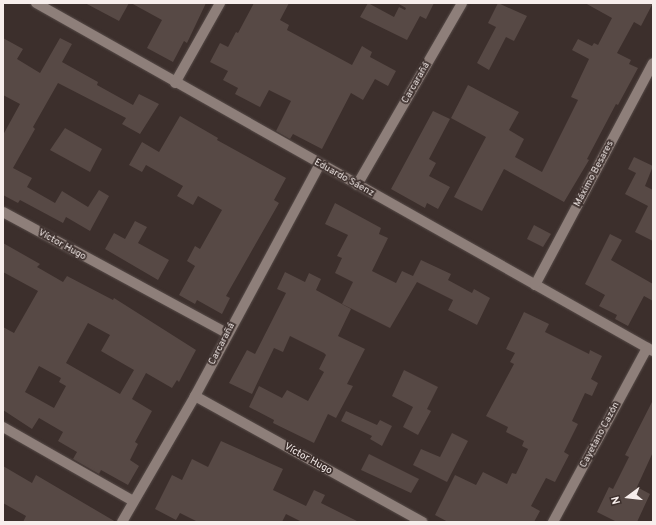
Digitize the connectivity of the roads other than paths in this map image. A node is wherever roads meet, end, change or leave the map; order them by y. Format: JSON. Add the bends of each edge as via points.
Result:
{"nodes":[{"id":1,"x":36,"y":3,"type":"edge"},
{"id":2,"x":220,"y":3,"type":"edge"},
{"id":3,"x":462,"y":3,"type":"edge"},
{"id":4,"x":653,"y":63,"type":"edge"},
{"id":5,"x":175,"y":83,"type":"junction"},
{"id":6,"x":320,"y":164,"type":"junction"},
{"id":7,"x":357,"y":185,"type":"junction"},
{"id":8,"x":3,"y":212,"type":"edge"},
{"id":9,"x":535,"y":285,"type":"junction"},
{"id":10,"x":227,"y":333,"type":"junction"},
{"id":11,"x":650,"y":350,"type":"edge"},
{"id":12,"x":195,"y":396,"type":"junction"},
{"id":13,"x":3,"y":427,"type":"edge"},
{"id":14,"x":133,"y":501,"type":"junction"},
{"id":15,"x":122,"y":522,"type":"edge"},
{"id":16,"x":422,"y":522,"type":"edge"},
{"id":17,"x":553,"y":522,"type":"edge"}],
"edges":[{"from":1,"to":5,"type":"street","name":"Eduardo Sáenz"},
{"from":2,"to":5,"type":"street"},
{"from":3,"to":7,"type":"street","name":"Carcarañá"},
{"from":4,"to":9,"type":"street","name":"Máximo Besares"},
{"from":5,"to":6,"type":"street","name":"Eduardo Sáenz"},
{"from":6,"to":7,"type":"street","name":"Eduardo Sáenz"},
{"from":6,"to":10,"type":"street","name":"Carcarañá"},
{"from":7,"to":9,"type":"street","name":"Eduardo Sáenz"},
{"from":8,"to":10,"type":"street","name":"Víctor Hugo"},
{"from":9,"to":11,"type":"street","name":"Eduardo Sáenz"},
{"from":10,"to":12,"type":"street","name":"Carcarañá"},
{"from":11,"to":17,"type":"street","name":"Cayetano Cazón"},
{"from":12,"to":14,"type":"street","name":"Carcarañá"},
{"from":12,"to":16,"type":"street","name":"Víctor Hugo"},
{"from":13,"to":14,"type":"street"},
{"from":14,"to":15,"type":"street","name":"Carcarañá"}]}
